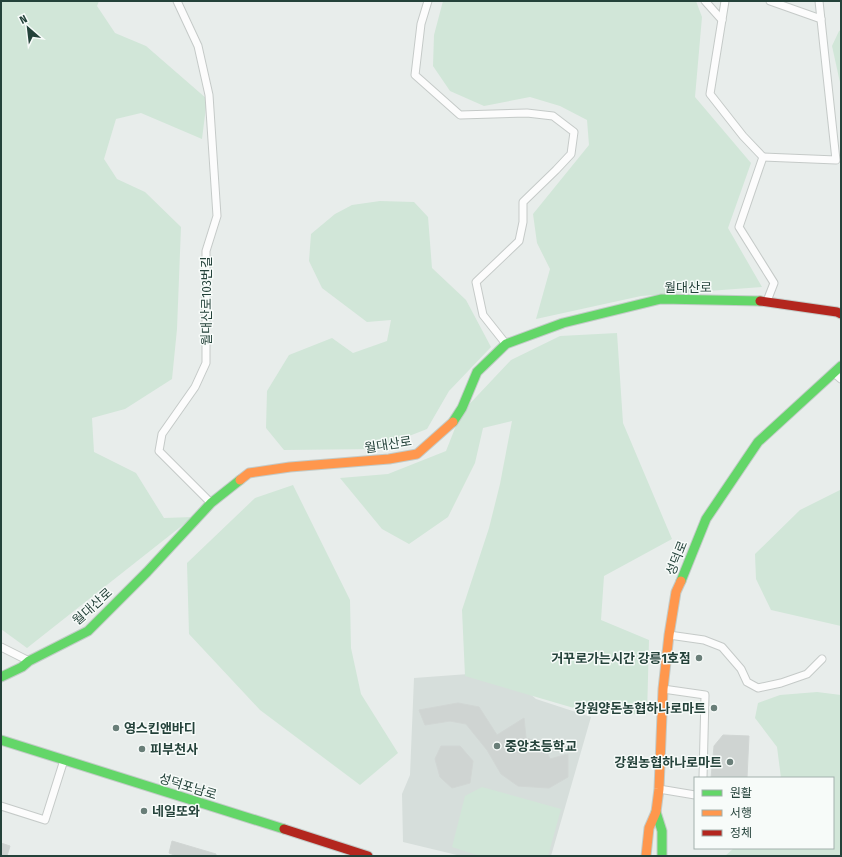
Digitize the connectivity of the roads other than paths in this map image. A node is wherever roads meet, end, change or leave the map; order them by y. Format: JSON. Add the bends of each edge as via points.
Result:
{"nodes":[{"id":1,"x":177,"y":1,"type":"edge"},
{"id":2,"x":428,"y":1,"type":"edge"},
{"id":3,"x":705,"y":1,"type":"edge"},
{"id":4,"x":725,"y":1,"type":"edge"},
{"id":5,"x":770,"y":1,"type":"edge"},
{"id":6,"x":819,"y":1,"type":"edge"},
{"id":7,"x":821,"y":19,"type":"junction"},
{"id":8,"x":722,"y":20,"type":"junction"},
{"id":9,"x":763,"y":157,"type":"junction"},
{"id":10,"x":766,"y":301,"type":"junction"},
{"id":11,"x":841,"y":314,"type":"edge"},
{"id":12,"x":506,"y":344,"type":"junction"},
{"id":13,"x":841,"y":366,"type":"edge"},
{"id":14,"x":838,"y":376,"type":"edge"},
{"id":15,"x":211,"y":503,"type":"junction"},
{"id":16,"x":669,"y":635,"type":"junction"},
{"id":17,"x":1,"y":647,"type":"edge"},
{"id":18,"x":822,"y":659,"type":"dead end"},
{"id":19,"x":29,"y":661,"type":"junction"},
{"id":20,"x":1,"y":677,"type":"edge"},
{"id":21,"x":663,"y":689,"type":"junction"},
{"id":22,"x":1,"y":740,"type":"edge"},
{"id":23,"x":64,"y":760,"type":"junction"},
{"id":24,"x":703,"y":777,"type":"edge"},
{"id":25,"x":658,"y":789,"type":"junction"},
{"id":26,"x":694,"y":795,"type":"edge"},
{"id":27,"x":1,"y":806,"type":"edge"},
{"id":28,"x":656,"y":812,"type":"junction"},
{"id":29,"x":368,"y":856,"type":"edge"},
{"id":30,"x":646,"y":856,"type":"edge"},
{"id":31,"x":662,"y":856,"type":"edge"}],
"edges":[{"from":1,"to":15,"type":"street","name":"월대산로103번길","via":[[198,46],[209,95],[217,216],[206,251],[206,363],[194,387],[162,434],[159,452]]},
{"from":2,"to":12,"type":"street","via":[[421,24],[415,75],[460,115],[527,113],[553,116],[574,132],[571,154],[523,202],[523,222],[519,241],[476,282],[483,315]]},
{"from":3,"to":8,"type":"street"},
{"from":4,"to":8,"type":"street"},
{"from":5,"to":7,"type":"street"},
{"from":6,"to":7,"type":"street"},
{"from":7,"to":9,"type":"street","via":[[836,160]]},
{"from":8,"to":9,"type":"street","via":[[710,94]]},
{"from":9,"to":10,"type":"street","via":[[739,227],[774,284]]},
{"from":10,"to":11,"type":"street","name":"월대산로"},
{"from":10,"to":12,"type":"street","name":"월대산로","via":[[661,299],[563,323]]},
{"from":12,"to":15,"type":"street","name":"월대산로","via":[[477,372],[462,408],[451,425],[417,454],[249,473]]},
{"from":13,"to":14,"type":"street","name":"성덕로"},
{"from":14,"to":16,"type":"street","name":"성덕로","via":[[758,442],[706,519],[676,592]]},
{"from":15,"to":19,"type":"street","name":"월대산로","via":[[88,631]]},
{"from":16,"to":18,"type":"street","via":[[704,640],[722,647],[741,669],[748,682],[758,688],[807,674]]},
{"from":16,"to":21,"type":"street","name":"성덕로"},
{"from":17,"to":19,"type":"street"},
{"from":19,"to":20,"type":"street","name":"월대산로"},
{"from":21,"to":24,"type":"street","via":[[705,695]]},
{"from":21,"to":25,"type":"street","name":"성덕로"},
{"from":22,"to":23,"type":"street","name":"성덕포남로"},
{"from":23,"to":27,"type":"street","via":[[45,820]]},
{"from":23,"to":29,"type":"street","name":"성덕포남로"},
{"from":25,"to":26,"type":"street"},
{"from":25,"to":28,"type":"street","name":"성덕로"},
{"from":28,"to":30,"type":"street","via":[[648,828]]},
{"from":28,"to":31,"type":"street","via":[[662,831]]}]}
